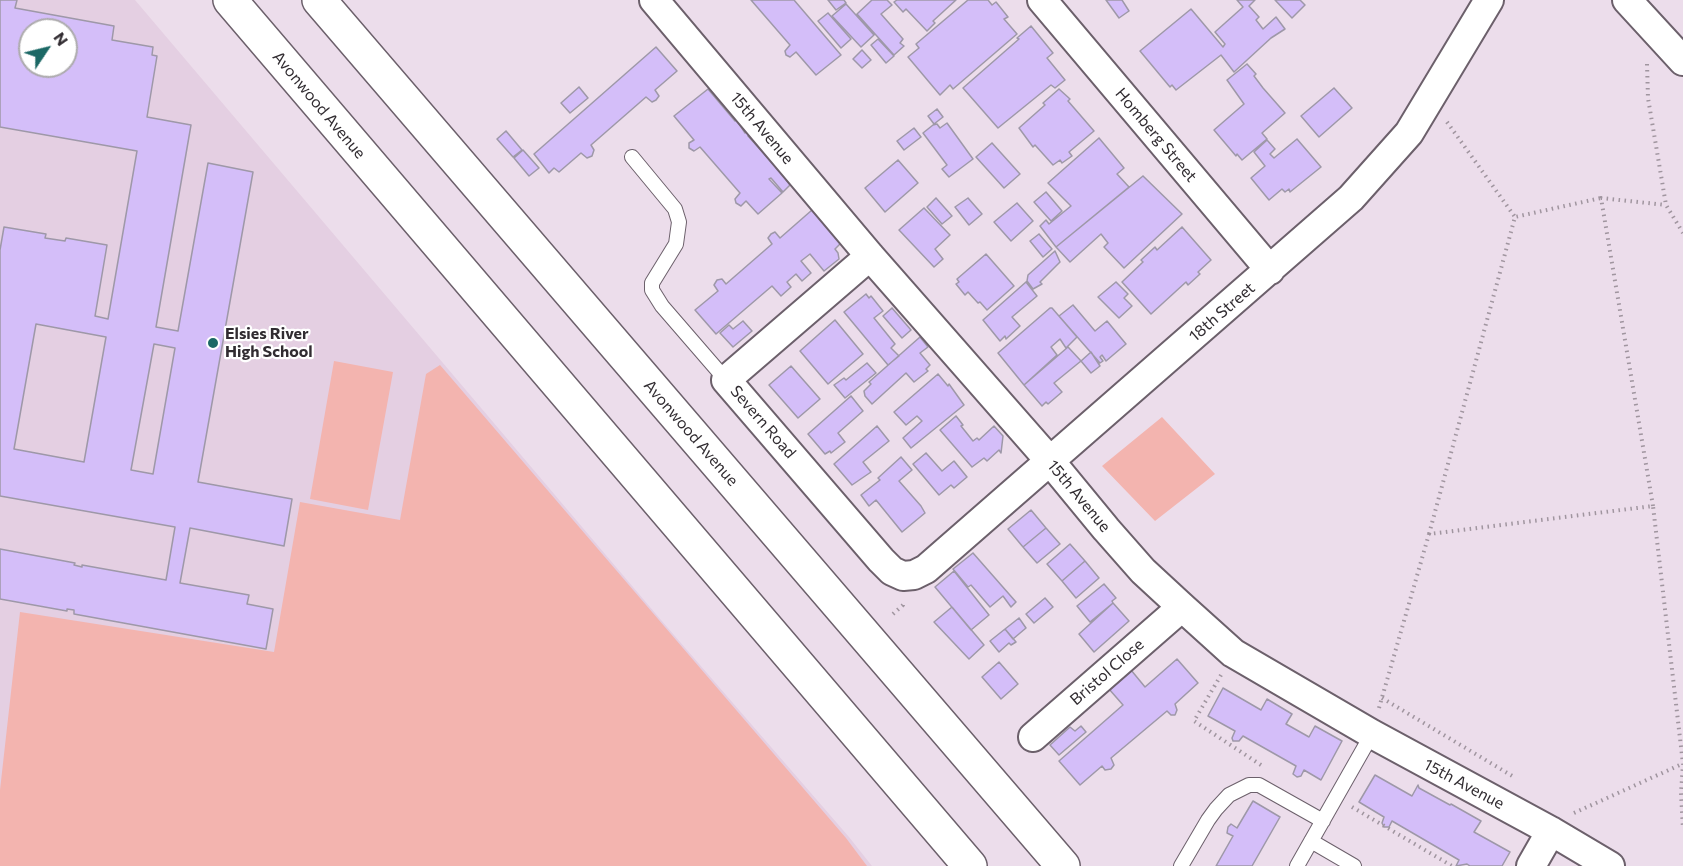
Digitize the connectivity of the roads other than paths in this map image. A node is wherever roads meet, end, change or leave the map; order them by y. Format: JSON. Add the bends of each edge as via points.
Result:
{"nodes":[{"id":1,"x":230,"y":0,"type":"edge"},
{"id":2,"x":319,"y":0,"type":"edge"},
{"id":3,"x":654,"y":0,"type":"edge"},
{"id":4,"x":1042,"y":0,"type":"edge"},
{"id":5,"x":1489,"y":0,"type":"edge"},
{"id":6,"x":1627,"y":0,"type":"edge"},
{"id":7,"x":1683,"y":61,"type":"edge"},
{"id":8,"x":632,"y":157,"type":"dead end"},
{"id":9,"x":870,"y":256,"type":"junction"},
{"id":10,"x":1270,"y":270,"type":"junction"},
{"id":11,"x":726,"y":380,"type":"junction"},
{"id":12,"x":1050,"y":461,"type":"junction"},
{"id":13,"x":903,"y":576,"type":"joint"},
{"id":14,"x":1182,"y":607,"type":"junction"},
{"id":15,"x":1372,"y":734,"type":"junction"},
{"id":16,"x":1033,"y":737,"type":"dead end"},
{"id":17,"x":1323,"y":820,"type":"junction"},
{"id":18,"x":1551,"y":831,"type":"junction"},
{"id":19,"x":1311,"y":841,"type":"junction"},
{"id":20,"x":970,"y":866,"type":"edge"},
{"id":21,"x":1063,"y":866,"type":"edge"},
{"id":22,"x":1181,"y":866,"type":"edge"},
{"id":23,"x":1297,"y":866,"type":"edge"},
{"id":24,"x":1354,"y":866,"type":"edge"},
{"id":25,"x":1531,"y":866,"type":"edge"},
{"id":26,"x":1610,"y":866,"type":"edge"}],
"edges":[{"from":1,"to":20,"type":"main road","name":"Avonwood Avenue"},
{"from":2,"to":21,"type":"main road","name":"Avonwood Avenue"},
{"from":3,"to":9,"type":"street","name":"15th Avenue"},
{"from":4,"to":10,"type":"street","name":"Homberg Street"},
{"from":5,"to":10,"type":"street","name":"18th Street","via":[[1409,133],[1358,191]]},
{"from":6,"to":7,"type":"street"},
{"from":8,"to":11,"type":"lane","via":[[675,209],[679,222],[676,244],[652,283],[652,290]]},
{"from":9,"to":11,"type":"street","name":"Severn Road"},
{"from":9,"to":12,"type":"street","name":"15th Avenue"},
{"from":10,"to":12,"type":"street","name":"18th Street"},
{"from":11,"to":13,"type":"street","name":"Severn Road","via":[[881,560]]},
{"from":12,"to":13,"type":"street","name":"18th Street","via":[[926,569]]},
{"from":12,"to":14,"type":"street","name":"15th Avenue","via":[[1136,563]]},
{"from":14,"to":15,"type":"street","name":"15th Avenue","via":[[1233,653]]},
{"from":14,"to":16,"type":"street","name":"Bristol Close"},
{"from":15,"to":17,"type":"lane"},
{"from":15,"to":18,"type":"street","name":"15th Avenue"},
{"from":17,"to":19,"type":"lane"},
{"from":17,"to":22,"type":"lane","via":[[1259,785],[1249,785],[1229,795],[1208,820]]},
{"from":18,"to":25,"type":"street"},
{"from":18,"to":26,"type":"street","name":"15th Avenue"},
{"from":19,"to":23,"type":"lane"},
{"from":19,"to":24,"type":"lane"}]}
